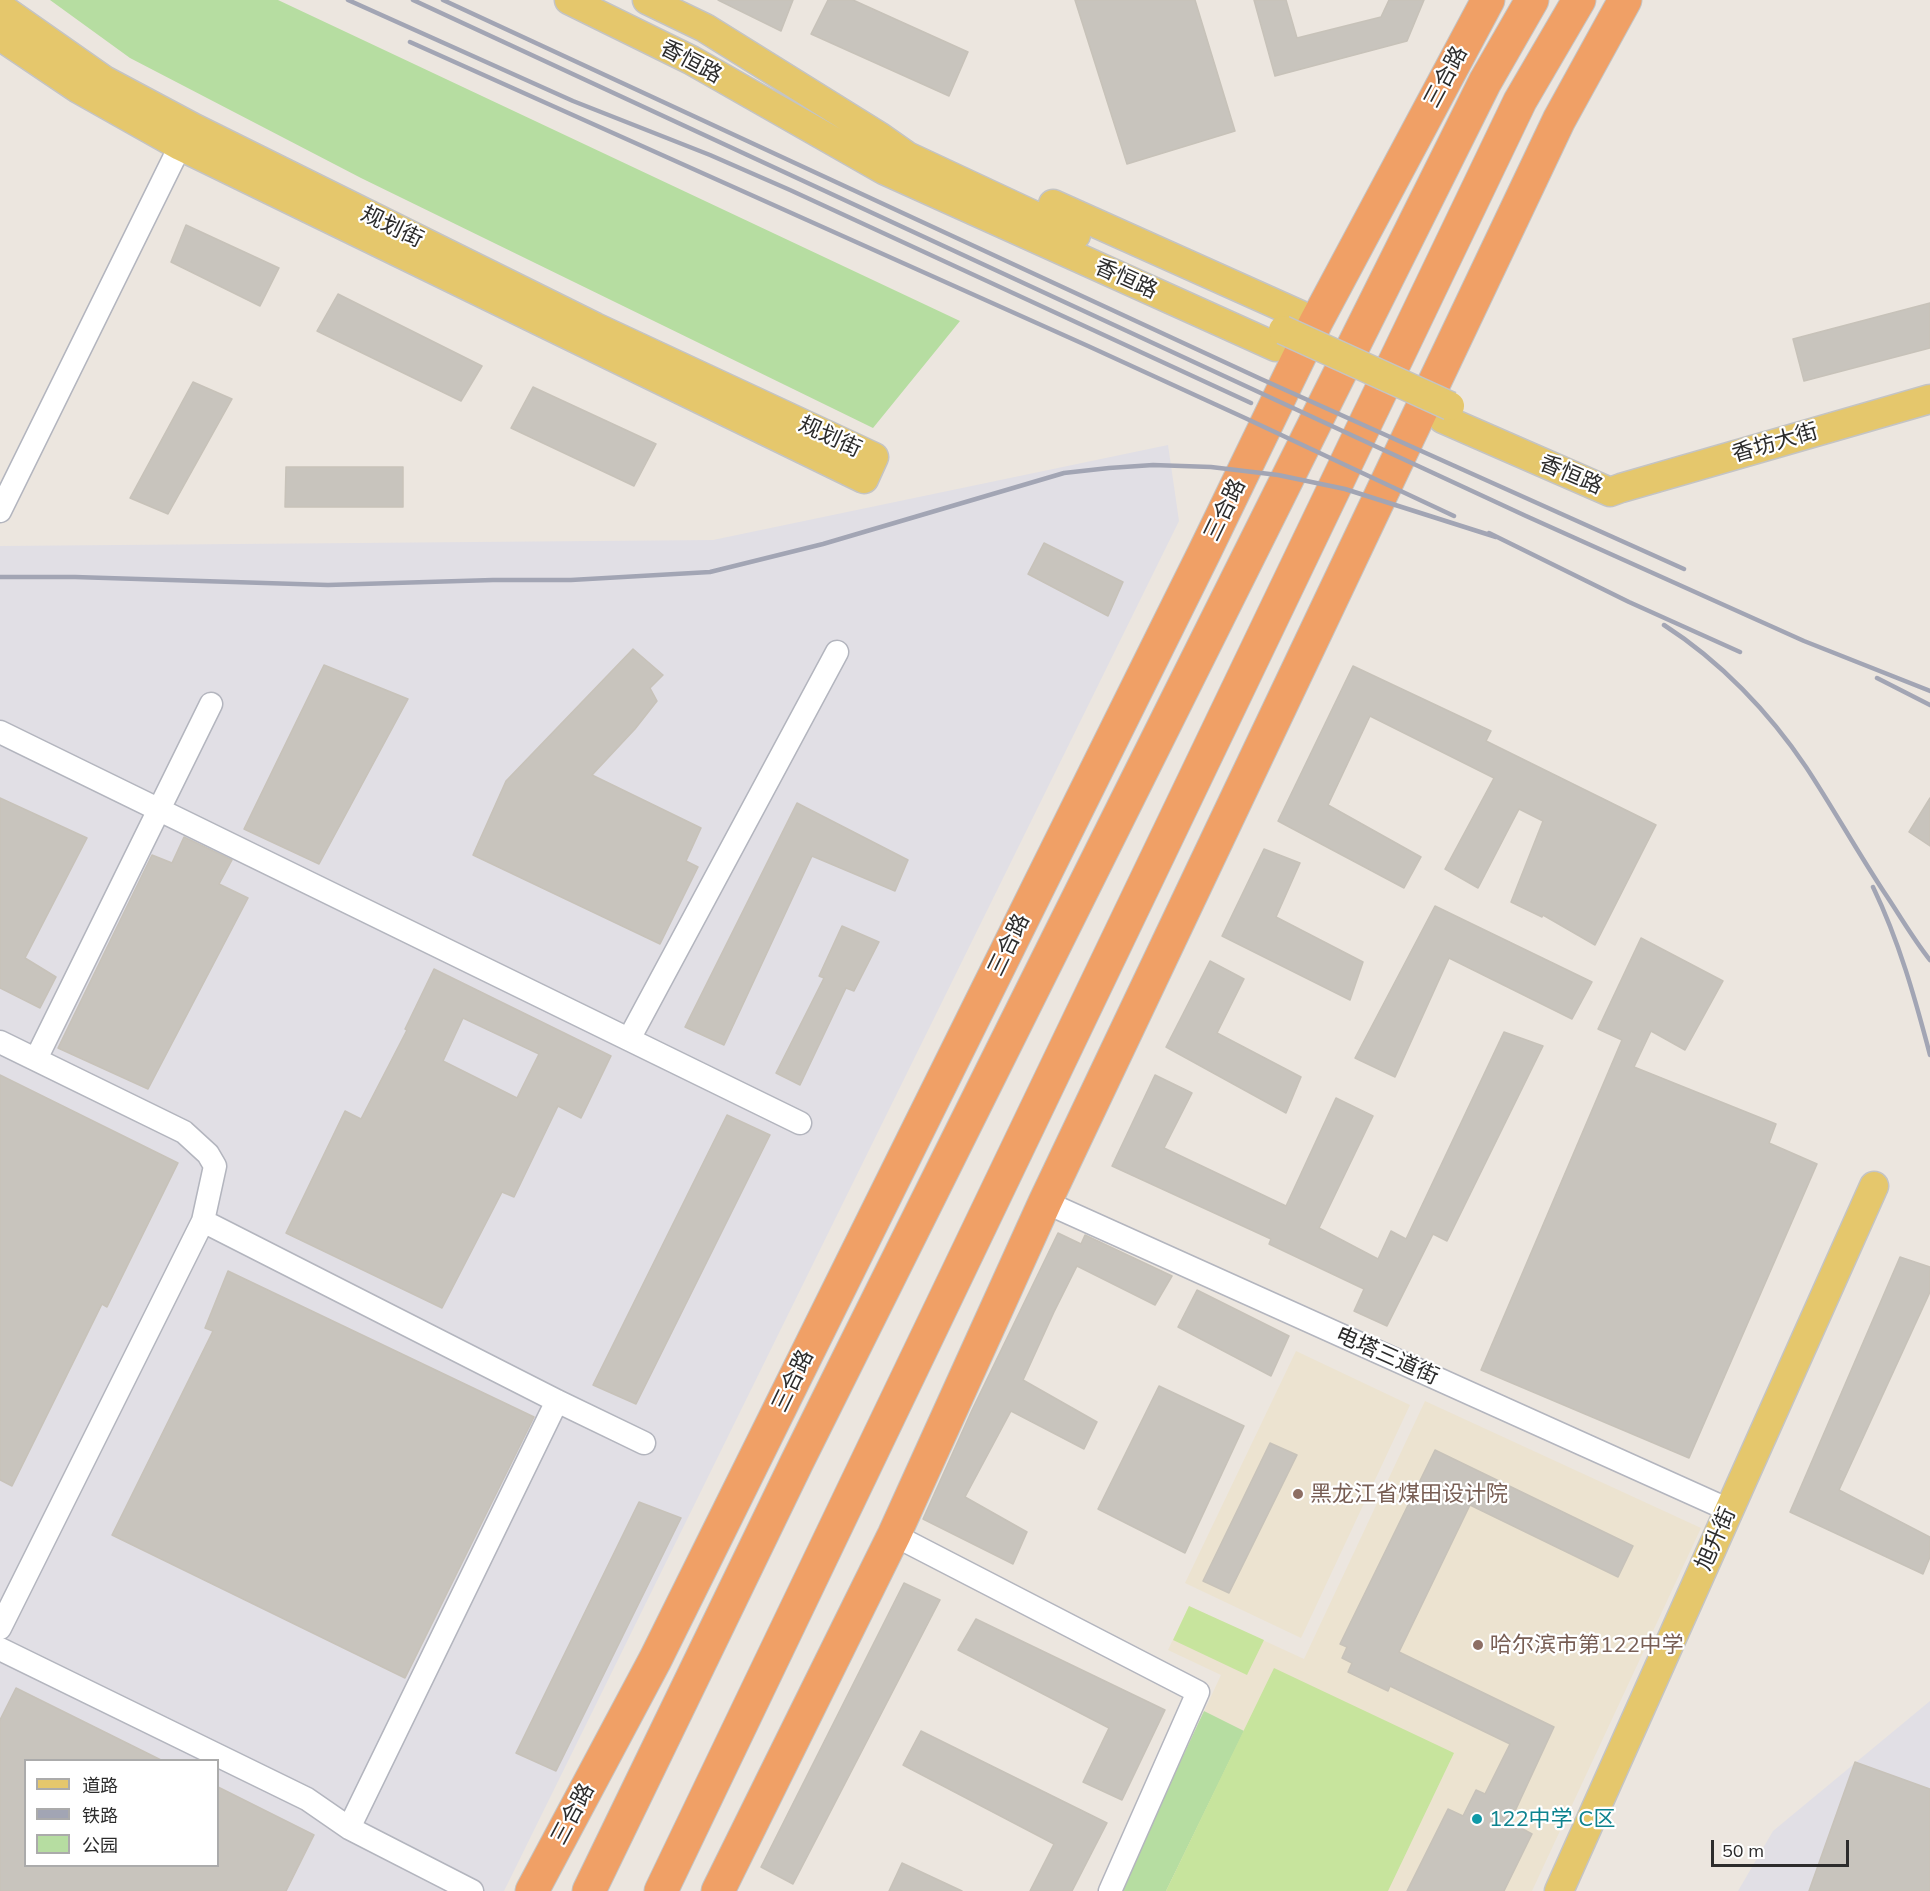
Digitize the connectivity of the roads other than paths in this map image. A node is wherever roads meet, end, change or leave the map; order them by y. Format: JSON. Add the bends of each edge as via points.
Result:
{"nodes":[{"id":1,"x":569,"y":0,"type":"edge"},
{"id":2,"x":647,"y":0,"type":"edge"},
{"id":3,"x":1488,"y":0,"type":"edge"},
{"id":4,"x":1532,"y":0,"type":"edge"},
{"id":5,"x":1579,"y":0,"type":"edge"},
{"id":6,"x":1625,"y":0,"type":"edge"},
{"id":7,"x":0,"y":7,"type":"edge"},
{"id":8,"x":0,"y":36,"type":"edge"},
{"id":9,"x":814,"y":96,"type":"junction"},
{"id":10,"x":180,"y":146,"type":"junction"},
{"id":11,"x":1316,"y":322,"type":"junction"},
{"id":12,"x":1280,"y":338,"type":"junction"},
{"id":13,"x":1930,"y":399,"type":"edge"},
{"id":14,"x":1621,"y":488,"type":"joint"},
{"id":15,"x":0,"y":511,"type":"edge"},
{"id":16,"x":837,"y":652,"type":"dead end"},
{"id":17,"x":211,"y":704,"type":"dead end"},
{"id":18,"x":0,"y":732,"type":"edge"},
{"id":19,"x":159,"y":810,"type":"junction"},
{"id":20,"x":629,"y":1039,"type":"junction"},
{"id":21,"x":0,"y":1042,"type":"edge"},
{"id":22,"x":36,"y":1059,"type":"junction"},
{"id":23,"x":800,"y":1123,"type":"dead end"},
{"id":24,"x":1874,"y":1186,"type":"dead end"},
{"id":25,"x":1045,"y":1202,"type":"junction"},
{"id":26,"x":203,"y":1221,"type":"junction"},
{"id":27,"x":556,"y":1401,"type":"junction"},
{"id":28,"x":644,"y":1443,"type":"dead end"},
{"id":29,"x":797,"y":1462,"type":"junction"},
{"id":30,"x":1729,"y":1510,"type":"junction"},
{"id":31,"x":894,"y":1536,"type":"junction"},
{"id":32,"x":0,"y":1628,"type":"edge"},
{"id":33,"x":0,"y":1649,"type":"edge"},
{"id":34,"x":655,"y":1660,"type":"junction"},
{"id":35,"x":349,"y":1828,"type":"junction"},
{"id":36,"x":472,"y":1891,"type":"edge"},
{"id":37,"x":532,"y":1891,"type":"edge"},
{"id":38,"x":589,"y":1891,"type":"edge"},
{"id":39,"x":661,"y":1891,"type":"edge"},
{"id":40,"x":718,"y":1891,"type":"edge"},
{"id":41,"x":1110,"y":1891,"type":"edge"},
{"id":42,"x":1558,"y":1891,"type":"edge"}],
"edges":[{"from":1,"to":12,"type":"main road","name":"香恒路","via":[[691,60],[884,170]]},
{"from":2,"to":9,"type":"main road","name":"香恒路","via":[[705,28]]},
{"from":3,"to":11,"type":"highway","name":"三合路"},
{"from":4,"to":29,"type":"highway","via":[[1485,82]]},
{"from":5,"to":39,"type":"highway","via":[[1520,101]]},
{"from":6,"to":25,"type":"highway","via":[[1559,120]]},
{"from":7,"to":10,"type":"main road","name":"规划街","via":[[104,80],[194,128],[595,327],[874,457],[864,479]]},
{"from":8,"to":10,"type":"main road","name":"规划街","via":[[77,88]]},
{"from":9,"to":11,"type":"main road"},
{"from":9,"to":12,"type":"main road","name":"香恒路","via":[[907,156]]},
{"from":10,"to":15,"type":"street"},
{"from":11,"to":34,"type":"highway","name":"三合路"},
{"from":12,"to":14,"type":"main road","name":"香恒路","via":[[1610,492]]},
{"from":13,"to":14,"type":"main road","name":"香坊大街"},
{"from":16,"to":20,"type":"street"},
{"from":17,"to":19,"type":"street"},
{"from":18,"to":19,"type":"street"},
{"from":19,"to":20,"type":"street"},
{"from":19,"to":22,"type":"street"},
{"from":20,"to":23,"type":"street"},
{"from":21,"to":22,"type":"street"},
{"from":22,"to":26,"type":"street","via":[[184,1132],[208,1154],[215,1166]]},
{"from":24,"to":30,"type":"main road","name":"旭升街"},
{"from":25,"to":30,"type":"street","name":"电塔三道街"},
{"from":25,"to":31,"type":"highway"},
{"from":26,"to":27,"type":"street"},
{"from":26,"to":32,"type":"street"},
{"from":27,"to":28,"type":"street"},
{"from":27,"to":35,"type":"street"},
{"from":29,"to":34,"type":"highway"},
{"from":29,"to":38,"type":"highway"},
{"from":30,"to":42,"type":"main road","name":"旭升街"},
{"from":31,"to":40,"type":"highway"},
{"from":31,"to":41,"type":"street","via":[[1198,1692]]},
{"from":33,"to":35,"type":"street","via":[[307,1799]]},
{"from":34,"to":37,"type":"highway","name":"三合路"},
{"from":35,"to":36,"type":"street"}]}
